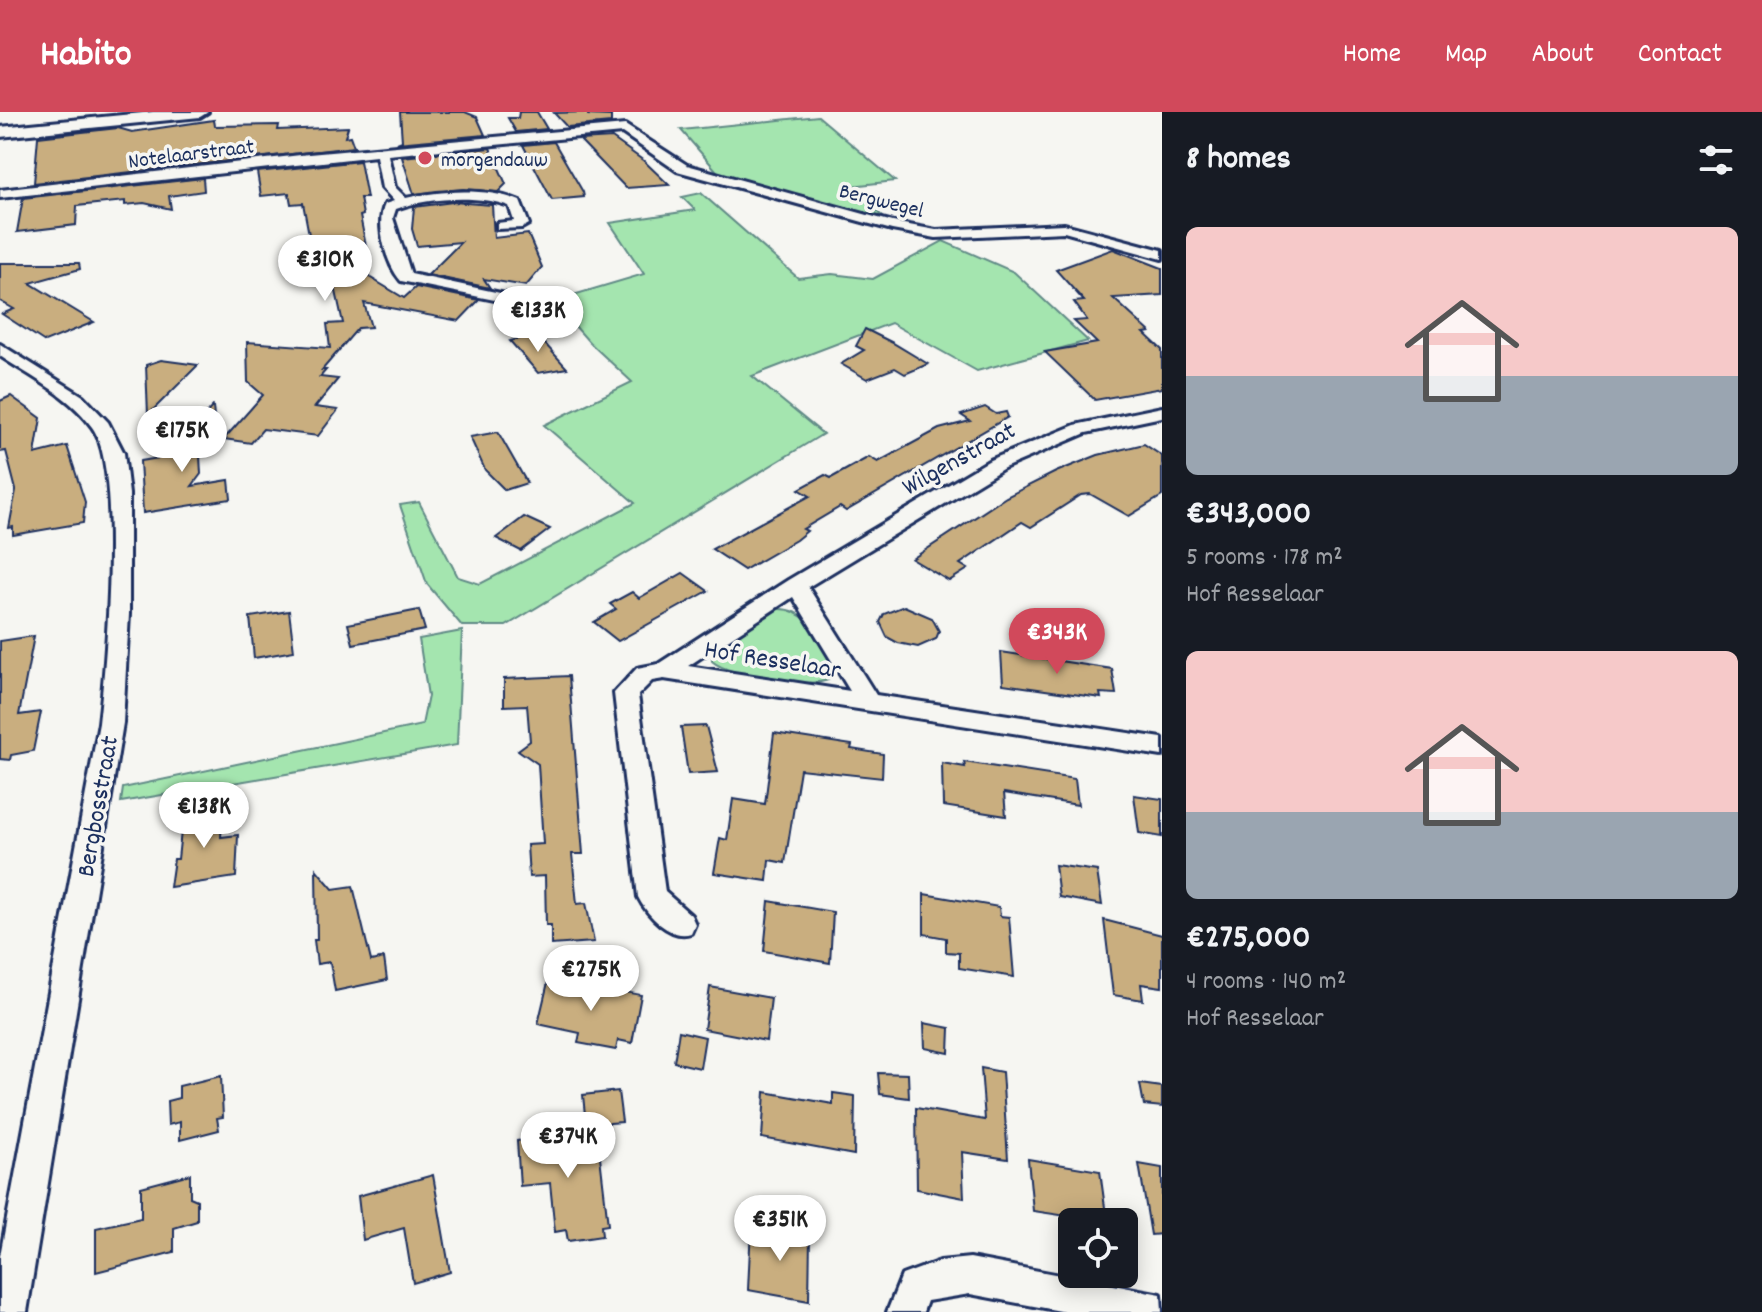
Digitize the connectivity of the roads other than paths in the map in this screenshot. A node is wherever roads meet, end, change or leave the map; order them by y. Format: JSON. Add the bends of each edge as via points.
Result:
{"nodes":[{"id":1,"x":200,"y":112,"type":"edge"},
{"id":2,"x":631,"y":112,"type":"edge"},
{"id":3,"x":625,"y":129,"type":"junction"},
{"id":4,"x":0,"y":132,"type":"edge"},
{"id":5,"x":381,"y":151,"type":"junction"},
{"id":6,"x":0,"y":194,"type":"edge"},
{"id":7,"x":401,"y":201,"type":"junction"},
{"id":8,"x":502,"y":226,"type":"dead end"},
{"id":9,"x":1162,"y":255,"type":"edge"},
{"id":10,"x":547,"y":317,"type":"dead end"},
{"id":11,"x":0,"y":349,"type":"edge"},
{"id":12,"x":1162,"y":412,"type":"edge"},
{"id":13,"x":796,"y":585,"type":"junction"},
{"id":14,"x":664,"y":671,"type":"junction"},
{"id":15,"x":870,"y":704,"type":"junction"},
{"id":16,"x":1162,"y":747,"type":"edge"},
{"id":17,"x":681,"y":924,"type":"dead end"},
{"id":18,"x":9,"y":1312,"type":"edge"},
{"id":19,"x":905,"y":1312,"type":"edge"},
{"id":20,"x":1161,"y":1312,"type":"edge"}],
"edges":[{"from":1,"to":4,"type":"street"},
{"from":2,"to":3,"type":"street"},
{"from":3,"to":5,"type":"street","name":"Notelaarstraat"},
{"from":3,"to":9,"type":"street","name":"Bergwegel","via":[[682,168],[892,226],[936,234],[1064,228]]},
{"from":5,"to":6,"type":"street","name":"Notelaarstraat"},
{"from":5,"to":7,"type":"street","via":[[389,188]]},
{"from":7,"to":8,"type":"street","via":[[500,198],[515,204],[522,224]]},
{"from":7,"to":10,"type":"street","via":[[390,207],[386,218],[401,275],[510,305],[537,305]]},
{"from":11,"to":18,"type":"street","name":"Bergbosstraat","via":[[98,423],[110,441],[118,471],[111,722]]},
{"from":12,"to":13,"type":"street","name":"Wilgenstraat","via":[[1081,429],[1022,452]]},
{"from":13,"to":14,"type":"street","name":"Wilgenstraat"},
{"from":13,"to":15,"type":"street"},
{"from":14,"to":15,"type":"street","name":"Hof Resselaar"},
{"from":14,"to":17,"type":"street","via":[[645,674],[626,693],[652,897]]},
{"from":15,"to":16,"type":"street","name":"Hof Resselaar"},
{"from":19,"to":20,"type":"street","via":[[915,1288],[970,1276]]}]}
